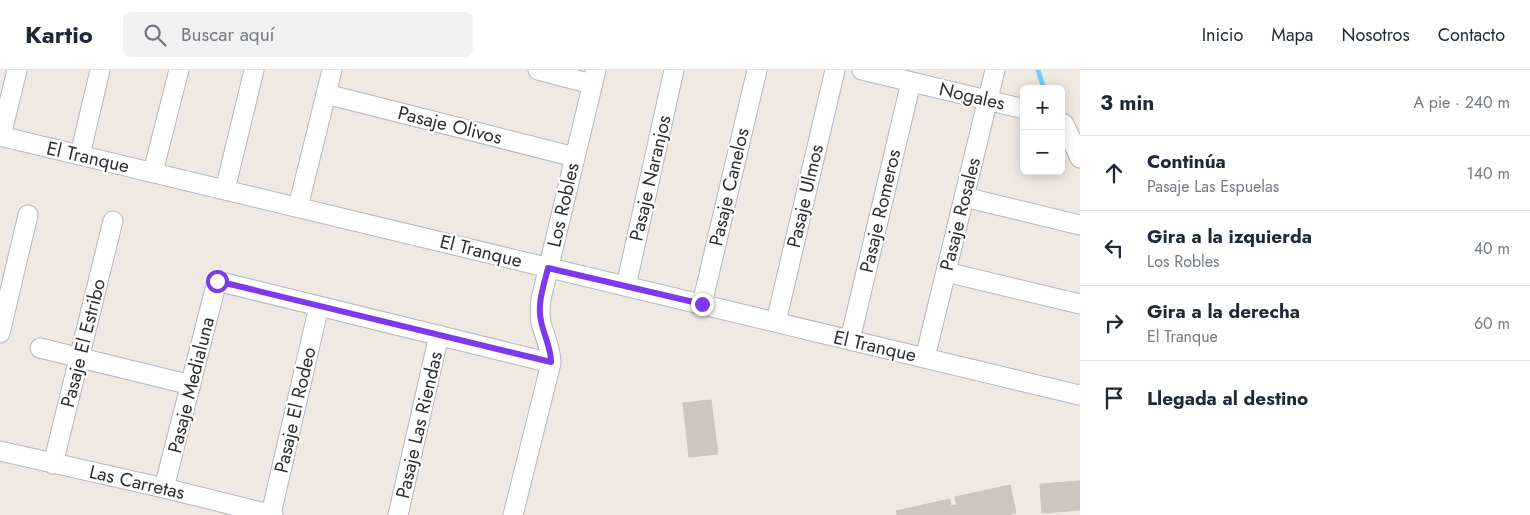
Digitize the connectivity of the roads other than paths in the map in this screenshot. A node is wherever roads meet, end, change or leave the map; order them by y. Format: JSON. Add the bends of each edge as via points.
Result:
{"nodes":[{"id":1,"x":17,"y":70,"type":"edge"},
{"id":2,"x":100,"y":70,"type":"edge"},
{"id":3,"x":179,"y":70,"type":"edge"},
{"id":4,"x":254,"y":70,"type":"edge"},
{"id":5,"x":332,"y":70,"type":"edge"},
{"id":6,"x":538,"y":70,"type":"edge"},
{"id":7,"x":674,"y":70,"type":"edge"},
{"id":8,"x":757,"y":70,"type":"edge"},
{"id":9,"x":835,"y":70,"type":"edge"},
{"id":10,"x":862,"y":70,"type":"edge"},
{"id":11,"x":995,"y":70,"type":"edge"},
{"id":12,"x":594,"y":77,"type":"edge"},
{"id":13,"x":911,"y":82,"type":"junction"},
{"id":14,"x":326,"y":94,"type":"junction"},
{"id":15,"x":988,"y":100,"type":"junction"},
{"id":16,"x":1020,"y":108,"type":"edge"},
{"id":17,"x":1065,"y":129,"type":"edge"},
{"id":18,"x":1,"y":136,"type":"edge"},
{"id":19,"x":1078,"y":149,"type":"edge"},
{"id":20,"x":80,"y":155,"type":"junction"},
{"id":21,"x":575,"y":157,"type":"junction"},
{"id":22,"x":153,"y":172,"type":"junction"},
{"id":23,"x":225,"y":190,"type":"junction"},
{"id":24,"x":964,"y":197,"type":"junction"},
{"id":25,"x":298,"y":207,"type":"junction"},
{"id":26,"x":28,"y":215,"type":"dead end"},
{"id":27,"x":113,"y":221,"type":"dead end"},
{"id":28,"x":1080,"y":225,"type":"edge"},
{"id":29,"x":548,"y":268,"type":"junction"},
{"id":30,"x":946,"y":272,"type":"junction"},
{"id":31,"x":626,"y":286,"type":"junction"},
{"id":32,"x":702,"y":304,"type":"junction"},
{"id":33,"x":1080,"y":304,"type":"edge"},
{"id":34,"x":319,"y":306,"type":"junction"},
{"id":35,"x":776,"y":322,"type":"junction"},
{"id":36,"x":0,"y":333,"type":"edge"},
{"id":37,"x":439,"y":335,"type":"junction"},
{"id":38,"x":850,"y":340,"type":"junction"},
{"id":39,"x":40,"y":348,"type":"dead end"},
{"id":40,"x":79,"y":358,"type":"junction"},
{"id":41,"x":925,"y":358,"type":"junction"},
{"id":42,"x":551,"y":362,"type":"junction"},
{"id":43,"x":191,"y":385,"type":"junction"},
{"id":44,"x":1080,"y":394,"type":"edge"},
{"id":45,"x":0,"y":451,"type":"edge"},
{"id":46,"x":53,"y":464,"type":"junction"},
{"id":47,"x":164,"y":488,"type":"junction"},
{"id":48,"x":272,"y":515,"type":"edge"},
{"id":49,"x":398,"y":515,"type":"edge"},
{"id":50,"x":513,"y":515,"type":"edge"}],
"edges":[{"from":1,"to":18,"type":"street"},
{"from":2,"to":20,"type":"street"},
{"from":3,"to":22,"type":"street"},
{"from":4,"to":23,"type":"street"},
{"from":5,"to":14,"type":"street"},
{"from":6,"to":12,"type":"street"},
{"from":7,"to":31,"type":"street","name":"Pasaje Naranjos"},
{"from":8,"to":32,"type":"street","name":"Pasaje Canelos"},
{"from":9,"to":35,"type":"street","name":"Pasaje Ulmos"},
{"from":10,"to":13,"type":"street","name":"Nogales"},
{"from":11,"to":15,"type":"street","name":"Pasaje Rosales"},
{"from":12,"to":21,"type":"street","name":"Los Robles"},
{"from":13,"to":15,"type":"street","name":"Nogales"},
{"from":13,"to":38,"type":"street","name":"Pasaje Romeros"},
{"from":14,"to":21,"type":"street","name":"Pasaje Olivos"},
{"from":14,"to":25,"type":"street"},
{"from":15,"to":16,"type":"street","name":"Nogales"},
{"from":15,"to":24,"type":"street","name":"Pasaje Rosales"},
{"from":17,"to":19,"type":"street"},
{"from":18,"to":20,"type":"street","name":"El Tranque"},
{"from":20,"to":22,"type":"street","name":"El Tranque"},
{"from":21,"to":29,"type":"street","name":"Los Robles"},
{"from":22,"to":23,"type":"street","name":"El Tranque"},
{"from":23,"to":25,"type":"street","name":"El Tranque"},
{"from":24,"to":28,"type":"street"},
{"from":24,"to":30,"type":"street","name":"Pasaje Rosales"},
{"from":25,"to":29,"type":"street","name":"El Tranque"},
{"from":26,"to":36,"type":"street"},
{"from":27,"to":40,"type":"street","name":"Pasaje El Estribo"},
{"from":29,"to":31,"type":"street","name":"El Tranque"},
{"from":29,"to":42,"type":"street","name":"Los Robles","via":[[539,310]]},
{"from":30,"to":33,"type":"street"},
{"from":30,"to":41,"type":"street","name":"Pasaje Rosales"},
{"from":31,"to":32,"type":"street","name":"El Tranque"},
{"from":32,"to":35,"type":"street","name":"El Tranque"},
{"from":34,"to":37,"type":"street"},
{"from":34,"to":43,"type":"street","name":"Pasaje Medialuna","via":[[217,281]]},
{"from":34,"to":48,"type":"street","name":"Pasaje El Rodeo"},
{"from":35,"to":38,"type":"street","name":"El Tranque"},
{"from":37,"to":42,"type":"street"},
{"from":37,"to":49,"type":"street","name":"Pasaje Las Riendas"},
{"from":38,"to":41,"type":"street","name":"El Tranque"},
{"from":39,"to":40,"type":"street"},
{"from":40,"to":43,"type":"street"},
{"from":40,"to":46,"type":"street","name":"Pasaje El Estribo"},
{"from":41,"to":44,"type":"street","name":"El Tranque"},
{"from":42,"to":50,"type":"street","name":"Los Robles"},
{"from":43,"to":47,"type":"street","name":"Pasaje Medialuna"},
{"from":45,"to":46,"type":"street","name":"Las Carretas"},
{"from":46,"to":47,"type":"street","name":"Las Carretas"},
{"from":47,"to":48,"type":"street","name":"Las Carretas"}]}
